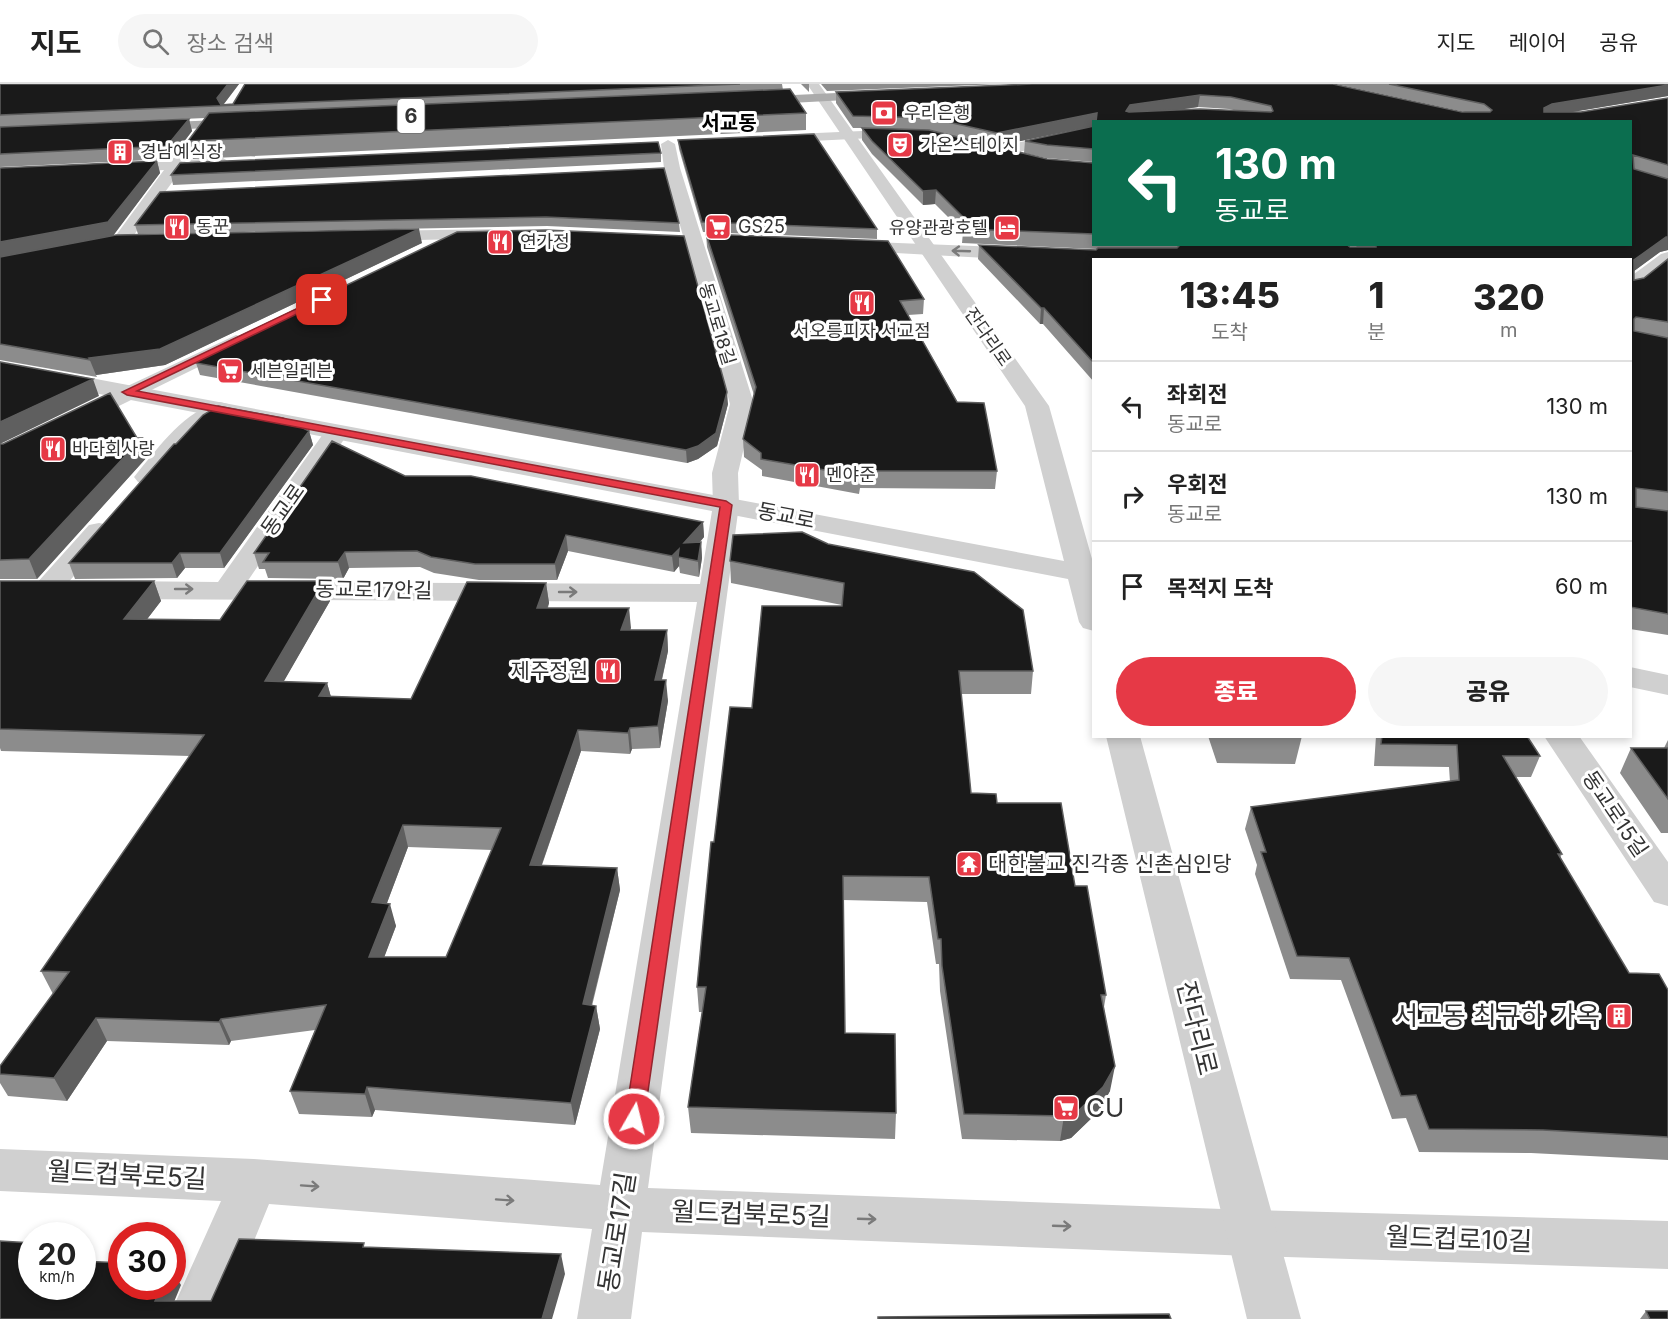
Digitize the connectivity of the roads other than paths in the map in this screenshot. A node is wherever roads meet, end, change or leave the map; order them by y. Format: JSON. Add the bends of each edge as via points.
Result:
{"nodes":[{"id":1,"x":852,"y":84,"type":"edge"},
{"id":2,"x":743,"y":89,"type":"edge"},
{"id":3,"x":817,"y":89,"type":"edge"},
{"id":4,"x":894,"y":95,"type":"edge"},
{"id":5,"x":734,"y":101,"type":"edge"},
{"id":6,"x":253,"y":110,"type":"edge"},
{"id":7,"x":141,"y":115,"type":"edge"},
{"id":8,"x":261,"y":123,"type":"edge"},
{"id":9,"x":207,"y":125,"type":"junction"},
{"id":10,"x":131,"y":128,"type":"edge"},
{"id":11,"x":1092,"y":131,"type":"edge"},
{"id":12,"x":849,"y":135,"type":"junction"},
{"id":13,"x":921,"y":135,"type":"edge"},
{"id":14,"x":763,"y":139,"type":"edge"},
{"id":15,"x":668,"y":144,"type":"edge"},
{"id":16,"x":978,"y":147,"type":"edge"},
{"id":17,"x":996,"y":152,"type":"junction"},
{"id":18,"x":1028,"y":161,"type":"edge"},
{"id":19,"x":234,"y":163,"type":"edge"},
{"id":20,"x":176,"y":165,"type":"junction"},
{"id":21,"x":96,"y":169,"type":"edge"},
{"id":22,"x":179,"y":192,"type":"edge"},
{"id":23,"x":156,"y":194,"type":"junction"},
{"id":24,"x":514,"y":234,"type":"edge"},
{"id":25,"x":460,"y":235,"type":"junction"},
{"id":26,"x":360,"y":237,"type":"edge"},
{"id":27,"x":670,"y":238,"type":"edge"},
{"id":28,"x":703,"y":239,"type":"junction"},
{"id":29,"x":142,"y":241,"type":"edge"},
{"id":30,"x":120,"y":242,"type":"junction"},
{"id":31,"x":827,"y":245,"type":"edge"},
{"id":32,"x":98,"y":246,"type":"edge"},
{"id":33,"x":927,"y":250,"type":"junction"},
{"id":34,"x":1044,"y":254,"type":"edge"},
{"id":35,"x":418,"y":255,"type":"edge"},
{"id":36,"x":1668,"y":258,"type":"edge"},
{"id":37,"x":1632,"y":285,"type":"edge"},
{"id":38,"x":256,"y":332,"type":"edge"},
{"id":39,"x":0,"y":368,"type":"edge"},
{"id":40,"x":127,"y":392,"type":"junction"},
{"id":41,"x":220,"y":409,"type":"junction"},
{"id":42,"x":337,"y":432,"type":"junction"},
{"id":43,"x":0,"y":455,"type":"edge"},
{"id":44,"x":726,"y":505,"type":"junction"},
{"id":45,"x":1087,"y":574,"type":"edge"},
{"id":46,"x":228,"y":589,"type":"junction"},
{"id":47,"x":711,"y":593,"type":"junction"},
{"id":48,"x":1092,"y":608,"type":"edge"},
{"id":49,"x":1632,"y":677,"type":"edge"},
{"id":50,"x":1668,"y":685,"type":"edge"},
{"id":51,"x":1124,"y":738,"type":"edge"},
{"id":52,"x":1562,"y":738,"type":"edge"},
{"id":53,"x":1668,"y":892,"type":"edge"},
{"id":54,"x":0,"y":1170,"type":"edge"},
{"id":55,"x":254,"y":1181,"type":"junction"},
{"id":56,"x":621,"y":1209,"type":"junction"},
{"id":57,"x":1250,"y":1233,"type":"junction"},
{"id":58,"x":1668,"y":1245,"type":"edge"},
{"id":59,"x":195,"y":1319,"type":"edge"},
{"id":60,"x":604,"y":1319,"type":"edge"},
{"id":61,"x":1274,"y":1319,"type":"edge"}],
"edges":[{"from":1,"to":3,"type":"main road"},
{"from":2,"to":3,"type":"main road"},
{"from":3,"to":4,"type":"main road"},
{"from":3,"to":5,"type":"main road"},
{"from":3,"to":12,"type":"street","name":"잔다리로"},
{"from":6,"to":7,"type":"main road"},
{"from":8,"to":9,"type":"main road"},
{"from":9,"to":10,"type":"main road"},
{"from":9,"to":20,"type":"street"},
{"from":11,"to":17,"type":"street"},
{"from":12,"to":13,"type":"street"},
{"from":12,"to":14,"type":"street"},
{"from":12,"to":33,"type":"street","name":"잔다리로"},
{"from":15,"to":28,"type":"street","name":"동교로18길","via":[[666,168]]},
{"from":16,"to":17,"type":"street"},
{"from":17,"to":18,"type":"street"},
{"from":19,"to":20,"type":"street"},
{"from":20,"to":21,"type":"street"},
{"from":20,"to":23,"type":"street"},
{"from":22,"to":23,"type":"street"},
{"from":23,"to":30,"type":"street"},
{"from":24,"to":25,"type":"street"},
{"from":25,"to":26,"type":"street"},
{"from":25,"to":35,"type":"street"},
{"from":27,"to":28,"type":"street"},
{"from":28,"to":44,"type":"street","name":"동교로18길","via":[[742,404],[725,473]]},
{"from":29,"to":30,"type":"street"},
{"from":30,"to":32,"type":"street"},
{"from":31,"to":33,"type":"street"},
{"from":34,"to":33,"type":"street","one_way":true},
{"from":33,"to":45,"type":"street","name":"잔다리로","via":[[1037,406]]},
{"from":36,"to":37,"type":"street"},
{"from":38,"to":40,"type":"street"},
{"from":39,"to":40,"type":"street","name":"동교로"},
{"from":40,"to":41,"type":"street","name":"동교로"},
{"from":40,"to":43,"type":"street"},
{"from":41,"to":42,"type":"street","name":"동교로"},
{"from":41,"to":46,"type":"street","name":"동교로17안길","one_way":true,"via":[[191,426],[123,504],[35,590]]},
{"from":42,"to":44,"type":"street","name":"동교로"},
{"from":42,"to":46,"type":"street","name":"동교로"},
{"from":44,"to":45,"type":"street","name":"동교로"},
{"from":44,"to":47,"type":"street","name":"동교로17길"},
{"from":45,"to":48,"type":"street","name":"잔다리로"},
{"from":46,"to":47,"type":"street","name":"동교로17안길","one_way":true},
{"from":47,"to":56,"type":"street","name":"동교로17길"},
{"from":49,"to":50,"type":"street"},
{"from":51,"to":57,"type":"street","name":"잔다리로"},
{"from":52,"to":53,"type":"street","name":"동교로15길"},
{"from":54,"to":55,"type":"street","name":"월드컵북로5길"},
{"from":55,"to":56,"type":"street","name":"월드컵북로5길","one_way":true},
{"from":55,"to":59,"type":"street"},
{"from":56,"to":57,"type":"street","name":"월드컵북로5길","one_way":true},
{"from":56,"to":60,"type":"street","name":"동교로17길"},
{"from":57,"to":58,"type":"street","name":"월드컵로10길"},
{"from":57,"to":61,"type":"street","name":"잔다리로"}]}
